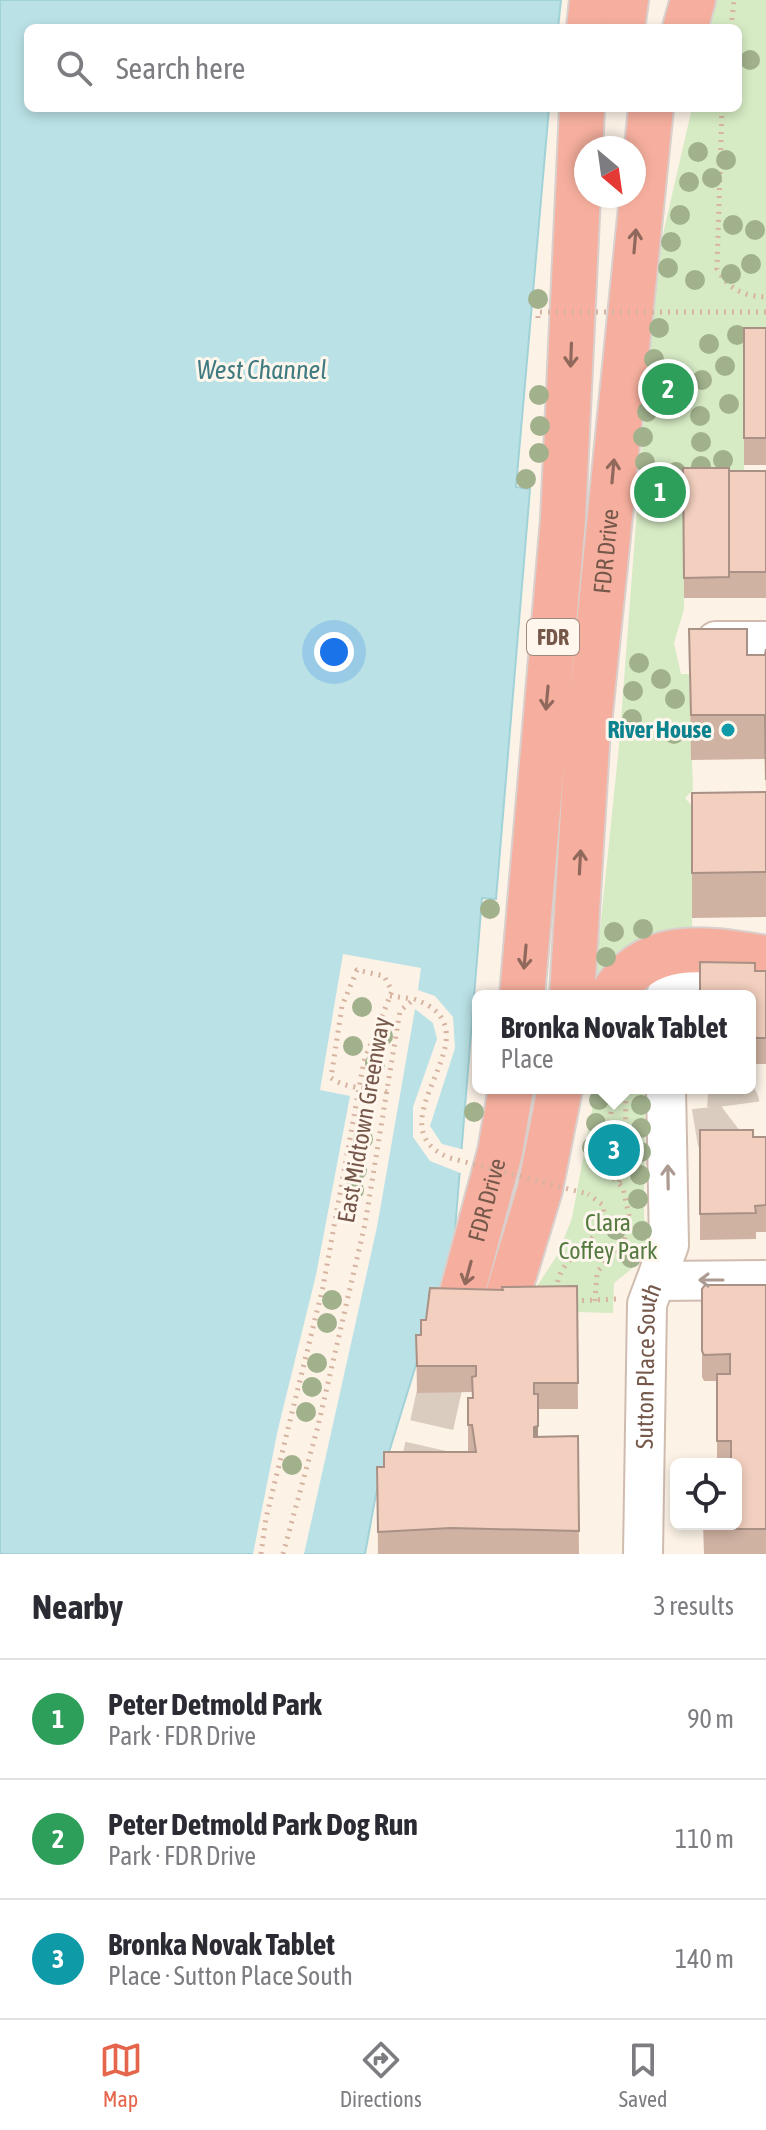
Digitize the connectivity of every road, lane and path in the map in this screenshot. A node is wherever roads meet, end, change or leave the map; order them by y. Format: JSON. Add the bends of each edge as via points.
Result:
{"nodes":[{"id":1,"x":592,"y":0,"type":"edge"},
{"id":2,"x":626,"y":0,"type":"edge"},
{"id":3,"x":666,"y":0,"type":"edge"},
{"id":4,"x":693,"y":0,"type":"edge"},
{"id":5,"x":734,"y":0,"type":"edge"},
{"id":6,"x":589,"y":24,"type":"edge"},
{"id":7,"x":623,"y":24,"type":"edge"},
{"id":8,"x":663,"y":24,"type":"edge"},
{"id":9,"x":686,"y":24,"type":"edge"},
{"id":10,"x":731,"y":24,"type":"edge"},
{"id":11,"x":582,"y":112,"type":"edge"},
{"id":12,"x":722,"y":112,"type":"edge"},
{"id":13,"x":642,"y":113,"type":"edge"},
{"id":14,"x":618,"y":136,"type":"edge"},
{"id":15,"x":590,"y":208,"type":"edge"},
{"id":16,"x":574,"y":277,"type":"junction"},
{"id":17,"x":744,"y":295,"type":"junction"},
{"id":18,"x":766,"y":297,"type":"edge"},
{"id":19,"x":745,"y":304,"type":"dead end"},
{"id":20,"x":766,"y":312,"type":"edge"},
{"id":21,"x":538,"y":318,"type":"dead end"},
{"id":22,"x":716,"y":641,"type":"edge"},
{"id":23,"x":766,"y":641,"type":"edge"},
{"id":24,"x":766,"y":961,"type":"edge"},
{"id":25,"x":523,"y":990,"type":"edge"},
{"id":26,"x":572,"y":990,"type":"edge"},
{"id":27,"x":616,"y":990,"type":"edge"},
{"id":28,"x":669,"y":990,"type":"edge"},
{"id":29,"x":390,"y":996,"type":"junction"},
{"id":30,"x":414,"y":999,"type":"junction"},
{"id":31,"x":360,"y":1087,"type":"junction"},
{"id":32,"x":388,"y":1092,"type":"junction"},
{"id":33,"x":510,"y":1094,"type":"edge"},
{"id":34,"x":559,"y":1094,"type":"edge"},
{"id":35,"x":575,"y":1094,"type":"edge"},
{"id":36,"x":614,"y":1094,"type":"edge"},
{"id":37,"x":626,"y":1094,"type":"edge"},
{"id":38,"x":668,"y":1094,"type":"edge"},
{"id":39,"x":546,"y":1159,"type":"junction"},
{"id":40,"x":619,"y":1182,"type":"junction"},
{"id":41,"x":766,"y":1280,"type":"edge"},
{"id":42,"x":656,"y":1281,"type":"junction"},
{"id":43,"x":595,"y":1301,"type":"junction"},
{"id":44,"x":612,"y":1301,"type":"dead end"},
{"id":45,"x":503,"y":1311,"type":"edge"},
{"id":46,"x":457,"y":1312,"type":"tunnel mouth"},
{"id":47,"x":261,"y":1554,"type":"edge"},
{"id":48,"x":283,"y":1554,"type":"edge"},
{"id":49,"x":643,"y":1554,"type":"edge"}],
"edges":[{"from":1,"to":6,"type":"highway"},
{"from":2,"to":7,"type":"highway"},
{"from":3,"to":8,"type":"highway"},
{"from":4,"to":9,"type":"highway"},
{"from":5,"to":10,"type":"path"},
{"from":11,"to":16,"type":"highway","name":"FDR Drive","number":"FDR"},
{"from":12,"to":17,"type":"path","via":[[715,257],[725,282]]},
{"from":13,"to":14,"type":"highway"},
{"from":26,"to":13,"type":"highway","name":"FDR Drive","number":"FDR","one_way":true,"via":[[587,744]]},
{"from":15,"to":16,"type":"highway"},
{"from":16,"to":25,"type":"highway","name":"FDR Drive","number":"FDR","one_way":true,"via":[[563,519]]},
{"from":17,"to":18,"type":"path"},
{"from":17,"to":19,"type":"path"},
{"from":20,"to":21,"type":"path","bridge":true,"via":[[538,312]]},
{"from":22,"to":23,"type":"street"},
{"from":24,"to":27,"type":"highway","via":[[715,951],[658,955],[635,967]]},
{"from":24,"to":28,"type":"street","via":[[684,976]]},
{"from":29,"to":30,"type":"path","name":"East Midtown Greenway"},
{"from":29,"to":31,"type":"path","name":"East Midtown Greenway","via":[[369,1043]]},
{"from":29,"to":31,"type":"path","via":[[391,985],[384,976],[354,971],[342,1006],[331,1075],[334,1082]]},
{"from":30,"to":32,"type":"path","name":"East Midtown Greenway","via":[[400,1011]]},
{"from":30,"to":43,"type":"path","bridge":true,"via":[[438,1012],[447,1033],[421,1117],[432,1149],[588,1194],[603,1205],[605,1222],[570,1260],[556,1288],[563,1299]]},
{"from":31,"to":32,"type":"path"},
{"from":31,"to":47,"type":"path","name":"East Midtown Greenway","via":[[323,1287]]},
{"from":32,"to":48,"type":"path","name":"East Midtown Greenway","via":[[345,1316]]},
{"from":33,"to":46,"type":"highway","name":"FDR Drive","one_way":true,"via":[[500,1152]]},
{"from":34,"to":39,"type":"highway","name":"FDR Drive"},
{"from":35,"to":39,"type":"highway"},
{"from":36,"to":40,"type":"path","via":[[602,1166]]},
{"from":37,"to":40,"type":"path","via":[[625,1169]]},
{"from":42,"to":38,"type":"street","name":"Sutton Place South","one_way":true,"via":[[669,1245],[681,1130]]},
{"from":39,"to":45,"type":"highway","name":"FDR Drive"},
{"from":40,"to":43,"type":"path","via":[[630,1221],[624,1241],[597,1272]]},
{"from":41,"to":42,"type":"street","one_way":true},
{"from":42,"to":49,"type":"street","name":"Sutton Place South","via":[[647,1304]]},
{"from":43,"to":44,"type":"path"}]}
